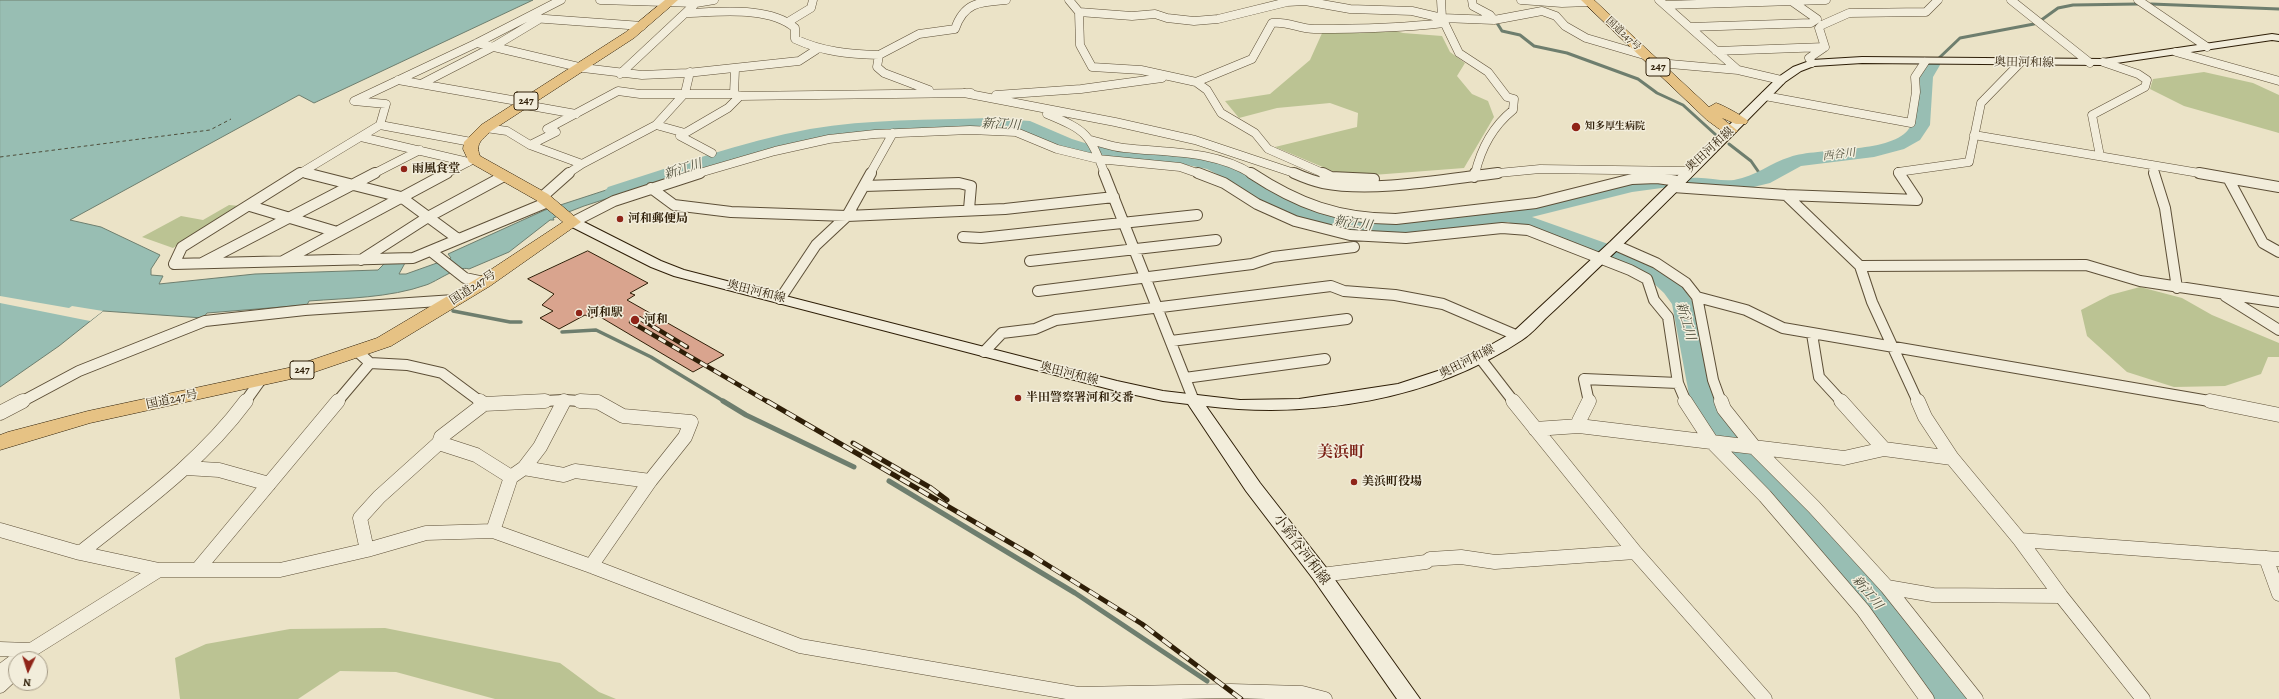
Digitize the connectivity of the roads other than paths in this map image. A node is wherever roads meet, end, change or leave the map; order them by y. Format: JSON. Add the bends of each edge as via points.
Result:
{"nodes":[{"id":1,"x":561,"y":0,"type":"edge"},
{"id":2,"x":600,"y":0,"type":"edge"},
{"id":3,"x":714,"y":0,"type":"edge"},
{"id":4,"x":813,"y":0,"type":"edge"},
{"id":5,"x":1004,"y":0,"type":"edge"},
{"id":6,"x":1069,"y":0,"type":"edge"},
{"id":7,"x":1376,"y":0,"type":"edge"},
{"id":8,"x":1441,"y":0,"type":"edge"},
{"id":9,"x":1472,"y":0,"type":"edge"},
{"id":10,"x":1520,"y":0,"type":"edge"},
{"id":11,"x":1528,"y":0,"type":"edge"},
{"id":12,"x":1659,"y":0,"type":"edge"},
{"id":13,"x":1826,"y":0,"type":"edge"},
{"id":14,"x":1938,"y":0,"type":"edge"},
{"id":15,"x":2011,"y":0,"type":"edge"},
{"id":16,"x":2138,"y":0,"type":"edge"},
{"id":17,"x":671,"y":1,"type":"edge"},
{"id":18,"x":1592,"y":1,"type":"edge"},
{"id":19,"x":1790,"y":1,"type":"edge"},
{"id":20,"x":696,"y":2,"type":"junction"},
{"id":21,"x":1665,"y":5,"type":"junction"},
{"id":22,"x":1375,"y":10,"type":"junction"},
{"id":23,"x":1079,"y":12,"type":"junction"},
{"id":24,"x":688,"y":14,"type":"junction"},
{"id":25,"x":527,"y":18,"type":"junction"},
{"id":26,"x":540,"y":19,"type":"junction"},
{"id":27,"x":1494,"y":20,"type":"junction"},
{"id":28,"x":1443,"y":21,"type":"junction"},
{"id":29,"x":788,"y":22,"type":"junction"},
{"id":30,"x":642,"y":26,"type":"junction"},
{"id":31,"x":1690,"y":27,"type":"junction"},
{"id":32,"x":2277,"y":37,"type":"edge"},
{"id":33,"x":477,"y":43,"type":"junction"},
{"id":34,"x":493,"y":47,"type":"junction"},
{"id":35,"x":1825,"y":47,"type":"junction"},
{"id":36,"x":2207,"y":47,"type":"junction"},
{"id":37,"x":816,"y":50,"type":"junction"},
{"id":38,"x":1716,"y":51,"type":"junction"},
{"id":39,"x":2176,"y":52,"type":"junction"},
{"id":40,"x":879,"y":55,"type":"junction"},
{"id":41,"x":1644,"y":55,"type":"junction"},
{"id":42,"x":1925,"y":62,"type":"junction"},
{"id":43,"x":2103,"y":62,"type":"junction"},
{"id":44,"x":1812,"y":63,"type":"junction"},
{"id":45,"x":2020,"y":63,"type":"junction"},
{"id":46,"x":2090,"y":63,"type":"junction"},
{"id":47,"x":1670,"y":64,"type":"junction"},
{"id":48,"x":577,"y":69,"type":"junction"},
{"id":49,"x":735,"y":70,"type":"junction"},
{"id":50,"x":1738,"y":70,"type":"junction"},
{"id":51,"x":690,"y":72,"type":"junction"},
{"id":52,"x":620,"y":74,"type":"junction"},
{"id":53,"x":1170,"y":77,"type":"junction"},
{"id":54,"x":398,"y":80,"type":"junction"},
{"id":55,"x":1781,"y":80,"type":"junction"},
{"id":56,"x":2279,"y":81,"type":"edge"},
{"id":57,"x":1196,"y":82,"type":"junction"},
{"id":58,"x":634,"y":83,"type":"junction"},
{"id":59,"x":421,"y":84,"type":"junction"},
{"id":60,"x":937,"y":92,"type":"junction"},
{"id":61,"x":684,"y":93,"type":"junction"},
{"id":62,"x":964,"y":93,"type":"junction"},
{"id":63,"x":737,"y":95,"type":"junction"},
{"id":64,"x":1765,"y":96,"type":"junction"},
{"id":65,"x":522,"y":103,"type":"junction"},
{"id":66,"x":1020,"y":104,"type":"junction"},
{"id":67,"x":576,"y":114,"type":"junction"},
{"id":68,"x":1741,"y":121,"type":"junction"},
{"id":69,"x":380,"y":125,"type":"junction"},
{"id":70,"x":656,"y":125,"type":"junction"},
{"id":71,"x":486,"y":128,"type":"junction"},
{"id":72,"x":1731,"y":130,"type":"junction"},
{"id":73,"x":685,"y":133,"type":"junction"},
{"id":74,"x":893,"y":133,"type":"junction"},
{"id":75,"x":1974,"y":135,"type":"junction"},
{"id":76,"x":360,"y":137,"type":"junction"},
{"id":77,"x":471,"y":142,"type":"junction"},
{"id":78,"x":1092,"y":142,"type":"junction"},
{"id":79,"x":530,"y":144,"type":"junction"},
{"id":80,"x":420,"y":150,"type":"junction"},
{"id":81,"x":712,"y":153,"type":"dead end"},
{"id":82,"x":2100,"y":156,"type":"junction"},
{"id":83,"x":1098,"y":159,"type":"junction"},
{"id":84,"x":471,"y":160,"type":"junction"},
{"id":85,"x":582,"y":164,"type":"junction"},
{"id":86,"x":2152,"y":166,"type":"junction"},
{"id":87,"x":304,"y":173,"type":"junction"},
{"id":88,"x":504,"y":176,"type":"junction"},
{"id":89,"x":1474,"y":177,"type":"junction"},
{"id":90,"x":2228,"y":178,"type":"junction"},
{"id":91,"x":1680,"y":179,"type":"junction"},
{"id":92,"x":354,"y":185,"type":"junction"},
{"id":93,"x":864,"y":186,"type":"junction"},
{"id":94,"x":2279,"y":187,"type":"edge"},
{"id":95,"x":651,"y":188,"type":"junction"},
{"id":96,"x":1786,"y":196,"type":"junction"},
{"id":97,"x":401,"y":197,"type":"junction"},
{"id":98,"x":1114,"y":197,"type":"junction"},
{"id":99,"x":548,"y":201,"type":"junction"},
{"id":100,"x":250,"y":206,"type":"junction"},
{"id":101,"x":969,"y":209,"type":"junction"},
{"id":102,"x":1197,"y":215,"type":"dead end"},
{"id":103,"x":846,"y":216,"type":"junction"},
{"id":104,"x":428,"y":217,"type":"junction"},
{"id":105,"x":290,"y":218,"type":"junction"},
{"id":106,"x":570,"y":219,"type":"junction"},
{"id":107,"x":1124,"y":222,"type":"junction"},
{"id":108,"x":337,"y":232,"type":"junction"},
{"id":109,"x":963,"y":237,"type":"dead end"},
{"id":110,"x":458,"y":239,"type":"junction"},
{"id":111,"x":1216,"y":240,"type":"dead end"},
{"id":112,"x":1615,"y":245,"type":"junction"},
{"id":113,"x":1354,"y":247,"type":"dead end"},
{"id":114,"x":1134,"y":248,"type":"junction"},
{"id":115,"x":2279,"y":252,"type":"edge"},
{"id":116,"x":436,"y":255,"type":"junction"},
{"id":117,"x":1600,"y":258,"type":"junction"},
{"id":118,"x":360,"y":260,"type":"junction"},
{"id":119,"x":1030,"y":261,"type":"dead end"},
{"id":120,"x":281,"y":263,"type":"junction"},
{"id":121,"x":200,"y":264,"type":"junction"},
{"id":122,"x":1860,"y":266,"type":"junction"},
{"id":123,"x":1146,"y":277,"type":"junction"},
{"id":124,"x":484,"y":282,"type":"junction"},
{"id":125,"x":2177,"y":288,"type":"junction"},
{"id":126,"x":1038,"y":291,"type":"dead end"},
{"id":127,"x":2224,"y":295,"type":"junction"},
{"id":128,"x":1697,"y":297,"type":"junction"},
{"id":129,"x":780,"y":299,"type":"junction"},
{"id":130,"x":454,"y":300,"type":"junction"},
{"id":131,"x":2279,"y":302,"type":"edge"},
{"id":132,"x":1158,"y":308,"type":"junction"},
{"id":133,"x":1347,"y":320,"type":"dead end"},
{"id":134,"x":2279,"y":330,"type":"edge"},
{"id":135,"x":1812,"y":334,"type":"junction"},
{"id":136,"x":1518,"y":336,"type":"junction"},
{"id":137,"x":1171,"y":341,"type":"junction"},
{"id":138,"x":1894,"y":348,"type":"junction"},
{"id":139,"x":984,"y":352,"type":"junction"},
{"id":140,"x":364,"y":357,"type":"junction"},
{"id":141,"x":1480,"y":358,"type":"junction"},
{"id":142,"x":1325,"y":359,"type":"dead end"},
{"id":143,"x":1185,"y":378,"type":"junction"},
{"id":144,"x":260,"y":381,"type":"junction"},
{"id":145,"x":1678,"y":383,"type":"junction"},
{"id":146,"x":564,"y":400,"type":"junction"},
{"id":147,"x":1194,"y":401,"type":"junction"},
{"id":148,"x":484,"y":404,"type":"junction"},
{"id":149,"x":0,"y":413,"type":"edge"},
{"id":150,"x":2279,"y":415,"type":"edge"},
{"id":151,"x":1579,"y":426,"type":"junction"},
{"id":152,"x":1534,"y":429,"type":"junction"},
{"id":153,"x":1711,"y":441,"type":"junction"},
{"id":154,"x":0,"y":443,"type":"edge"},
{"id":155,"x":439,"y":443,"type":"junction"},
{"id":156,"x":1750,"y":447,"type":"junction"},
{"id":157,"x":1884,"y":449,"type":"junction"},
{"id":158,"x":1952,"y":458,"type":"junction"},
{"id":159,"x":186,"y":468,"type":"junction"},
{"id":160,"x":524,"y":468,"type":"junction"},
{"id":161,"x":511,"y":477,"type":"junction"},
{"id":162,"x":650,"y":481,"type":"junction"},
{"id":163,"x":269,"y":484,"type":"junction"},
{"id":164,"x":0,"y":530,"type":"edge"},
{"id":165,"x":493,"y":531,"type":"junction"},
{"id":166,"x":2020,"y":540,"type":"junction"},
{"id":167,"x":367,"y":550,"type":"junction"},
{"id":168,"x":80,"y":552,"type":"junction"},
{"id":169,"x":1636,"y":552,"type":"junction"},
{"id":170,"x":2272,"y":559,"type":"edge"},
{"id":171,"x":591,"y":566,"type":"junction"},
{"id":172,"x":198,"y":569,"type":"junction"},
{"id":173,"x":159,"y":570,"type":"junction"},
{"id":174,"x":1321,"y":575,"type":"junction"},
{"id":175,"x":1887,"y":587,"type":"junction"},
{"id":176,"x":2279,"y":594,"type":"edge"},
{"id":177,"x":2061,"y":596,"type":"junction"},
{"id":178,"x":0,"y":649,"type":"edge"},
{"id":179,"x":11,"y":651,"type":"edge"},
{"id":180,"x":33,"y":651,"type":"edge"},
{"id":181,"x":8,"y":678,"type":"edge"},
{"id":182,"x":0,"y":686,"type":"edge"},
{"id":183,"x":1325,"y":699,"type":"edge"},
{"id":184,"x":1409,"y":699,"type":"edge"},
{"id":185,"x":1765,"y":699,"type":"edge"},
{"id":186,"x":1927,"y":699,"type":"edge"},
{"id":187,"x":1976,"y":699,"type":"edge"},
{"id":188,"x":2143,"y":699,"type":"edge"}],
"edges":[{"from":1,"to":25,"type":"street"},
{"from":2,"to":17,"type":"street"},
{"from":3,"to":20,"type":"street"},
{"from":4,"to":29,"type":"street","via":[[811,8]]},
{"from":5,"to":40,"type":"street","via":[[974,4],[962,11],[955,29],[919,34]]},
{"from":6,"to":23,"type":"street"},
{"from":7,"to":22,"type":"street"},
{"from":8,"to":28,"type":"street"},
{"from":9,"to":27,"type":"street","via":[[1473,6]]},
{"from":10,"to":11,"type":"street"},
{"from":11,"to":18,"type":"street","via":[[1562,3]]},
{"from":12,"to":21,"type":"street"},
{"from":13,"to":19,"type":"street"},
{"from":14,"to":35,"type":"street","via":[[1926,12],[1849,13],[1819,28]]},
{"from":15,"to":46,"type":"street"},
{"from":16,"to":36,"type":"street"},
{"from":17,"to":20,"type":"street"},
{"from":17,"to":30,"type":"highway","number":"247"},
{"from":18,"to":41,"type":"highway","name":"国道247号","number":"247"},
{"from":18,"to":47,"type":"highway","name":"国道247号","number":"247"},
{"from":19,"to":21,"type":"street"},
{"from":19,"to":31,"type":"street","via":[[1817,19],[1811,23]]},
{"from":20,"to":24,"type":"street"},
{"from":21,"to":31,"type":"street"},
{"from":22,"to":23,"type":"street","via":[[1350,9],[1305,1],[1218,19],[1194,21],[1155,14],[1132,16]]},
{"from":22,"to":28,"type":"street","via":[[1412,11]]},
{"from":23,"to":53,"type":"street","via":[[1080,45],[1092,67],[1141,70]]},
{"from":24,"to":29,"type":"street","via":[[746,11]]},
{"from":24,"to":52,"type":"street","via":[[677,21]]},
{"from":25,"to":26,"type":"street"},
{"from":25,"to":33,"type":"street"},
{"from":26,"to":30,"type":"street"},
{"from":26,"to":34,"type":"street"},
{"from":27,"to":28,"type":"street"},
{"from":27,"to":41,"type":"street","via":[[1542,11],[1556,16],[1565,26],[1586,38]]},
{"from":28,"to":57,"type":"street","via":[[1418,26],[1312,29],[1281,22],[1272,23],[1252,59]]},
{"from":28,"to":89,"type":"street","via":[[1458,53],[1488,72],[1507,97],[1514,99],[1514,110],[1500,119],[1478,156]]},
{"from":29,"to":37,"type":"street","via":[[795,28],[795,39]]},
{"from":30,"to":48,"type":"highway","number":"247"},
{"from":31,"to":38,"type":"street"},
{"from":32,"to":36,"type":"main road","name":"奥田河和線"},
{"from":33,"to":34,"type":"street"},
{"from":33,"to":54,"type":"street"},
{"from":34,"to":48,"type":"street"},
{"from":34,"to":59,"type":"street"},
{"from":35,"to":38,"type":"street"},
{"from":35,"to":44,"type":"street","via":[[1809,58]]},
{"from":36,"to":39,"type":"main road","name":"奥田河和線"},
{"from":37,"to":40,"type":"street","via":[[828,53]]},
{"from":37,"to":49,"type":"street","via":[[799,61]]},
{"from":38,"to":50,"type":"street"},
{"from":39,"to":43,"type":"main road","name":"奥田河和線"},
{"from":39,"to":56,"type":"street"},
{"from":40,"to":60,"type":"street","via":[[877,67],[884,73]]},
{"from":41,"to":72,"type":"highway","name":"国道247号","number":"247","via":[[1712,117]]},
{"from":42,"to":44,"type":"main road","name":"奥田河和線","via":[[1862,60]]},
{"from":42,"to":45,"type":"main road","name":"奥田河和線"},
{"from":42,"to":64,"type":"street","via":[[1915,77],[1916,92],[1911,123]]},
{"from":43,"to":46,"type":"main road","name":"奥田河和線"},
{"from":43,"to":82,"type":"street","via":[[2138,74],[2147,80],[2145,87],[2092,115]]},
{"from":44,"to":55,"type":"main road","name":"奥田河和線"},
{"from":45,"to":46,"type":"main road","name":"奥田河和線"},
{"from":45,"to":75,"type":"street","via":[[1981,103]]},
{"from":47,"to":50,"type":"street"},
{"from":47,"to":68,"type":"highway","name":"国道247号","number":"247","via":[[1721,112]]},
{"from":48,"to":52,"type":"street"},
{"from":48,"to":65,"type":"highway","number":"247"},
{"from":49,"to":51,"type":"street"},
{"from":49,"to":63,"type":"street"},
{"from":50,"to":55,"type":"street"},
{"from":51,"to":58,"type":"street"},
{"from":51,"to":61,"type":"street"},
{"from":52,"to":58,"type":"street"},
{"from":53,"to":57,"type":"street"},
{"from":53,"to":62,"type":"street","via":[[1081,90],[1005,95]]},
{"from":54,"to":59,"type":"street"},
{"from":54,"to":69,"type":"street","via":[[354,101],[386,104]]},
{"from":55,"to":64,"type":"main road","name":"奥田河和線"},
{"from":57,"to":89,"type":"street","via":[[1207,90],[1221,113],[1255,133],[1268,149],[1331,177],[1370,179],[1455,173]]},
{"from":58,"to":61,"type":"street"},
{"from":58,"to":67,"type":"street"},
{"from":59,"to":65,"type":"street"},
{"from":60,"to":62,"type":"street"},
{"from":60,"to":63,"type":"street"},
{"from":61,"to":63,"type":"street"},
{"from":61,"to":70,"type":"street"},
{"from":62,"to":66,"type":"street"},
{"from":63,"to":73,"type":"street","via":[[728,108]]},
{"from":64,"to":68,"type":"main road","name":"奥田河和線"},
{"from":65,"to":67,"type":"street"},
{"from":65,"to":71,"type":"highway","number":"247"},
{"from":66,"to":78,"type":"street","via":[[1074,125]]},
{"from":66,"to":89,"type":"street","via":[[1195,140],[1322,183],[1378,186]]},
{"from":67,"to":79,"type":"street","via":[[547,129],[556,132]]},
{"from":68,"to":72,"type":"main road","name":"奥田河和線"},
{"from":69,"to":76,"type":"street"},
{"from":69,"to":77,"type":"street"},
{"from":70,"to":73,"type":"street"},
{"from":70,"to":85,"type":"street"},
{"from":71,"to":77,"type":"highway","number":"247"},
{"from":71,"to":79,"type":"street","via":[[506,131]]},
{"from":72,"to":91,"type":"main road","name":"奥田河和線"},
{"from":73,"to":81,"type":"street","via":[[680,136]]},
{"from":74,"to":83,"type":"street","via":[[970,130],[1016,132],[1057,149]]},
{"from":74,"to":93,"type":"street"},
{"from":74,"to":95,"type":"street","via":[[829,139],[775,151]]},
{"from":75,"to":82,"type":"street"},
{"from":75,"to":96,"type":"street","via":[[1969,162],[1898,172],[1917,200],[1820,195]]},
{"from":76,"to":80,"type":"street"},
{"from":76,"to":87,"type":"street"},
{"from":77,"to":84,"type":"highway"},
{"from":78,"to":83,"type":"street"},
{"from":78,"to":91,"type":"street","via":[[1122,148],[1196,153],[1244,169],[1298,201],[1324,210],[1375,219],[1396,219],[1536,203],[1632,179]]},
{"from":79,"to":85,"type":"street"},
{"from":80,"to":84,"type":"street"},
{"from":80,"to":92,"type":"street"},
{"from":82,"to":86,"type":"street"},
{"from":83,"to":98,"type":"street"},
{"from":83,"to":117,"type":"street","via":[[1180,167],[1224,183],[1257,204],[1295,221],[1350,235],[1406,238],[1502,228],[1528,230]]},
{"from":84,"to":88,"type":"highway"},
{"from":84,"to":97,"type":"street"},
{"from":85,"to":99,"type":"street","via":[[562,178]]},
{"from":86,"to":90,"type":"street"},
{"from":86,"to":125,"type":"street","via":[[2165,208]]},
{"from":87,"to":92,"type":"street"},
{"from":87,"to":100,"type":"street"},
{"from":88,"to":99,"type":"highway"},
{"from":88,"to":104,"type":"street"},
{"from":89,"to":91,"type":"street","via":[[1540,169]]},
{"from":90,"to":94,"type":"street"},
{"from":90,"to":115,"type":"street","via":[[2262,243]]},
{"from":91,"to":96,"type":"street"},
{"from":91,"to":112,"type":"main road","name":"奥田河和線"},
{"from":92,"to":97,"type":"street"},
{"from":92,"to":105,"type":"street"},
{"from":93,"to":101,"type":"street","via":[[959,183],[971,186]]},
{"from":93,"to":103,"type":"street"},
{"from":95,"to":103,"type":"street","via":[[674,205],[731,212]]},
{"from":95,"to":106,"type":"street"},
{"from":96,"to":122,"type":"street"},
{"from":97,"to":104,"type":"street"},
{"from":97,"to":108,"type":"street"},
{"from":98,"to":101,"type":"street","via":[[1005,209]]},
{"from":98,"to":107,"type":"street"},
{"from":99,"to":106,"type":"highway"},
{"from":99,"to":110,"type":"street"},
{"from":100,"to":105,"type":"street"},
{"from":100,"to":121,"type":"street","via":[[182,247],[174,264]]},
{"from":101,"to":103,"type":"street"},
{"from":102,"to":107,"type":"street"},
{"from":103,"to":129,"type":"street","via":[[816,245]]},
{"from":104,"to":110,"type":"street"},
{"from":104,"to":118,"type":"street"},
{"from":105,"to":108,"type":"street"},
{"from":105,"to":121,"type":"street"},
{"from":106,"to":124,"type":"highway","name":"国道247号","number":"247"},
{"from":106,"to":129,"type":"main road","name":"奥田河和線","via":[[656,264]]},
{"from":107,"to":109,"type":"street","via":[[981,238]]},
{"from":107,"to":114,"type":"street"},
{"from":108,"to":120,"type":"street"},
{"from":110,"to":116,"type":"street"},
{"from":111,"to":114,"type":"street"},
{"from":112,"to":117,"type":"main road","name":"奥田河和線"},
{"from":112,"to":128,"type":"street","via":[[1656,263],[1686,283]]},
{"from":113,"to":123,"type":"street","via":[[1273,257],[1252,264]]},
{"from":114,"to":119,"type":"street"},
{"from":114,"to":123,"type":"street"},
{"from":116,"to":118,"type":"street"},
{"from":116,"to":124,"type":"street","via":[[465,278]]},
{"from":117,"to":136,"type":"main road","name":"奥田河和線"},
{"from":117,"to":145,"type":"street","via":[[1647,279],[1654,300],[1668,317]]},
{"from":118,"to":120,"type":"street"},
{"from":120,"to":121,"type":"street"},
{"from":122,"to":125,"type":"street","via":[[2086,265],[2140,281]]},
{"from":122,"to":138,"type":"street","via":[[1872,302]]},
{"from":123,"to":126,"type":"street"},
{"from":123,"to":132,"type":"street"},
{"from":124,"to":130,"type":"highway","name":"国道247号","number":"247"},
{"from":125,"to":127,"type":"street"},
{"from":127,"to":131,"type":"street"},
{"from":127,"to":134,"type":"street"},
{"from":128,"to":135,"type":"street","via":[[1746,310],[1784,328]]},
{"from":128,"to":156,"type":"street","via":[[1713,380],[1724,409]]},
{"from":129,"to":139,"type":"main road","name":"奥田河和線"},
{"from":130,"to":140,"type":"highway","name":"国道247号","number":"247"},
{"from":130,"to":149,"type":"street","via":[[305,310],[204,321],[79,371]]},
{"from":132,"to":136,"type":"street","via":[[1331,286],[1344,291],[1395,295],[1443,304]]},
{"from":132,"to":137,"type":"street"},
{"from":132,"to":139,"type":"street","via":[[1056,320],[1036,329],[1002,333]]},
{"from":133,"to":137,"type":"street"},
{"from":135,"to":138,"type":"street"},
{"from":135,"to":157,"type":"street","via":[[1820,377]]},
{"from":136,"to":141,"type":"main road","name":"奥田河和線"},
{"from":137,"to":143,"type":"street"},
{"from":138,"to":150,"type":"street","via":[[2245,407]]},
{"from":138,"to":158,"type":"street","via":[[1925,417]]},
{"from":139,"to":147,"type":"main road","name":"奥田河和線","via":[[1117,386]]},
{"from":140,"to":144,"type":"highway","name":"国道247号","number":"247"},
{"from":140,"to":148,"type":"street","via":[[442,373]]},
{"from":140,"to":163,"type":"street"},
{"from":141,"to":147,"type":"main road","name":"奥田河和線","via":[[1434,379],[1400,389],[1360,396],[1299,404],[1240,405]]},
{"from":141,"to":152,"type":"street"},
{"from":142,"to":143,"type":"street"},
{"from":143,"to":147,"type":"street"},
{"from":144,"to":154,"type":"highway","name":"国道247号","number":"247","via":[[88,417]]},
{"from":144,"to":159,"type":"street","via":[[231,421]]},
{"from":145,"to":151,"type":"street","via":[[1584,379],[1591,398],[1590,406],[1579,421]]},
{"from":145,"to":153,"type":"street","via":[[1688,408]]},
{"from":146,"to":148,"type":"street"},
{"from":146,"to":160,"type":"street","via":[[540,448]]},
{"from":146,"to":162,"type":"street","via":[[598,402],[623,416],[691,422],[685,437]]},
{"from":147,"to":174,"type":"main road","name":"小鈴谷河和線","via":[[1253,487]]},
{"from":148,"to":155,"type":"street","via":[[441,437]]},
{"from":151,"to":152,"type":"street"},
{"from":151,"to":153,"type":"street"},
{"from":152,"to":169,"type":"street"},
{"from":153,"to":156,"type":"street"},
{"from":153,"to":186,"type":"street","via":[[1765,496],[1863,610]]},
{"from":155,"to":161,"type":"street","via":[[476,455]]},
{"from":155,"to":167,"type":"street","via":[[360,518]]},
{"from":156,"to":157,"type":"street","via":[[1844,458]]},
{"from":156,"to":175,"type":"street","via":[[1814,507]]},
{"from":157,"to":158,"type":"street"},
{"from":158,"to":166,"type":"street"},
{"from":159,"to":163,"type":"street","via":[[219,470]]},
{"from":159,"to":168,"type":"street"},
{"from":160,"to":161,"type":"street"},
{"from":160,"to":162,"type":"street","via":[[564,476],[574,471]]},
{"from":161,"to":165,"type":"street"},
{"from":162,"to":171,"type":"street"},
{"from":163,"to":172,"type":"street"},
{"from":164,"to":168,"type":"street"},
{"from":165,"to":167,"type":"street","via":[[426,533]]},
{"from":165,"to":171,"type":"street"},
{"from":166,"to":170,"type":"street"},
{"from":166,"to":177,"type":"street"},
{"from":167,"to":172,"type":"street","via":[[280,570]]},
{"from":168,"to":173,"type":"street"},
{"from":169,"to":174,"type":"street","via":[[1495,562],[1474,558],[1438,558],[1426,562]]},
{"from":169,"to":185,"type":"street"},
{"from":170,"to":176,"type":"street"},
{"from":171,"to":183,"type":"street","via":[[795,645],[944,672],[1078,694],[1231,691],[1302,693]]},
{"from":172,"to":173,"type":"street"},
{"from":173,"to":180,"type":"street"},
{"from":174,"to":184,"type":"main road","name":"小鈴谷河和線"},
{"from":175,"to":177,"type":"street","via":[[1933,595]]},
{"from":175,"to":187,"type":"street"},
{"from":177,"to":188,"type":"street"},
{"from":178,"to":179,"type":"street"},
{"from":181,"to":182,"type":"street"}]}
